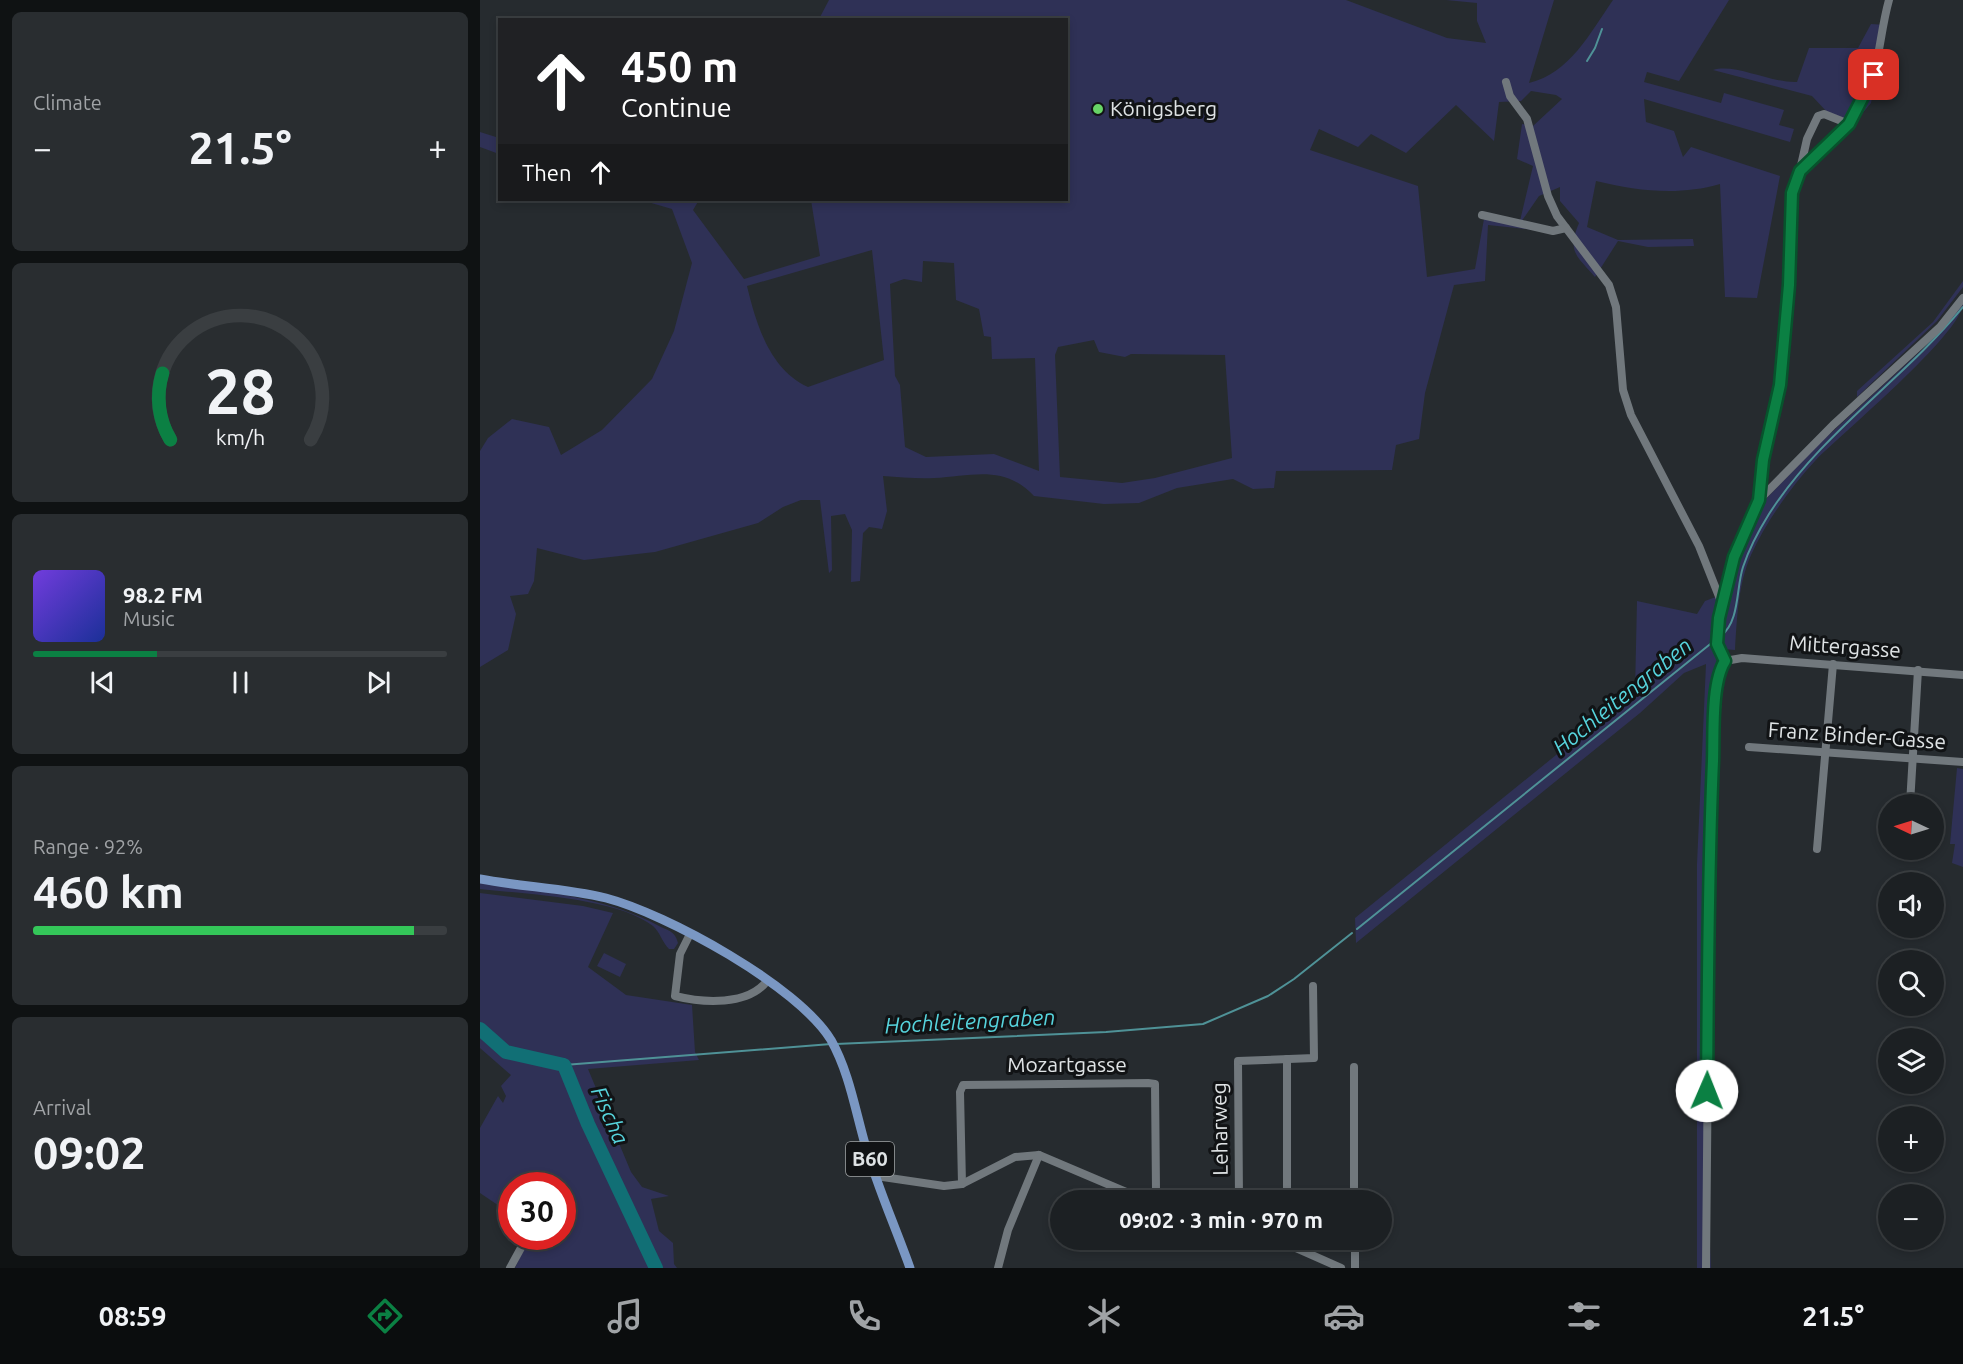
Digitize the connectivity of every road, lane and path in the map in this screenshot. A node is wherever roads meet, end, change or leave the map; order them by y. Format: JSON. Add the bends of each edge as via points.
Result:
{"nodes":[{"id":1,"x":1889,"y":0,"type":"edge"},
{"id":2,"x":1506,"y":82,"type":"dead end"},
{"id":3,"x":1849,"y":124,"type":"junction"},
{"id":4,"x":1800,"y":171,"type":"junction"},
{"id":5,"x":1482,"y":215,"type":"dead end"},
{"id":6,"x":1566,"y":228,"type":"junction"},
{"id":7,"x":1963,"y":298,"type":"edge"},
{"id":8,"x":1759,"y":500,"type":"junction"},
{"id":9,"x":1712,"y":576,"type":"junction"},
{"id":10,"x":1728,"y":581,"type":"junction"},
{"id":11,"x":1722,"y":606,"type":"junction"},
{"id":12,"x":1725,"y":661,"type":"junction"},
{"id":13,"x":1833,"y":664,"type":"junction"},
{"id":14,"x":1918,"y":670,"type":"junction"},
{"id":15,"x":1963,"y":675,"type":"edge"},
{"id":16,"x":1749,"y":747,"type":"dead end"},
{"id":17,"x":1826,"y":753,"type":"junction"},
{"id":18,"x":1911,"y":758,"type":"junction"},
{"id":19,"x":1963,"y":762,"type":"edge"},
{"id":20,"x":1910,"y":794,"type":"edge"},
{"id":21,"x":1817,"y":849,"type":"dead end"},
{"id":22,"x":480,"y":879,"type":"edge"},
{"id":23,"x":690,"y":934,"type":"junction"},
{"id":24,"x":767,"y":981,"type":"junction"},
{"id":25,"x":1313,"y":986,"type":"dead end"},
{"id":26,"x":1287,"y":1059,"type":"junction"},
{"id":27,"x":1354,"y":1067,"type":"dead end"},
{"id":28,"x":1039,"y":1155,"type":"junction"},
{"id":29,"x":876,"y":1176,"type":"junction"},
{"id":30,"x":962,"y":1184,"type":"junction"},
{"id":31,"x":1121,"y":1190,"type":"edge"},
{"id":32,"x":1156,"y":1190,"type":"edge"},
{"id":33,"x":1239,"y":1190,"type":"edge"},
{"id":34,"x":1287,"y":1190,"type":"edge"},
{"id":35,"x":1354,"y":1190,"type":"edge"},
{"id":36,"x":520,"y":1250,"type":"edge"},
{"id":37,"x":1305,"y":1250,"type":"edge"},
{"id":38,"x":1354,"y":1250,"type":"edge"},
{"id":39,"x":510,"y":1268,"type":"edge"},
{"id":40,"x":910,"y":1268,"type":"edge"},
{"id":41,"x":998,"y":1268,"type":"edge"},
{"id":42,"x":1341,"y":1268,"type":"edge"},
{"id":43,"x":1355,"y":1268,"type":"edge"},
{"id":44,"x":1706,"y":1268,"type":"edge"}],
"edges":[{"from":1,"to":3,"type":"street","via":[[1874,75]]},
{"from":2,"to":6,"type":"street","via":[[1510,96],[1527,119],[1548,196]]},
{"from":3,"to":4,"type":"street"},
{"from":3,"to":4,"type":"street","via":[[1824,114],[1818,116],[1807,139]]},
{"from":4,"to":8,"type":"street","via":[[1792,193],[1780,385],[1763,460]]},
{"from":5,"to":6,"type":"street","via":[[1553,231]]},
{"from":6,"to":9,"type":"street","via":[[1609,285],[1616,307],[1623,390],[1631,415]]},
{"from":7,"to":8,"type":"street","via":[[1940,327],[1833,425]]},
{"from":8,"to":10,"type":"street"},
{"from":9,"to":10,"type":"street"},
{"from":9,"to":11,"type":"street"},
{"from":10,"to":11,"type":"street"},
{"from":11,"to":12,"type":"street","via":[[1716,634]]},
{"from":12,"to":13,"type":"street","name":"Mittergasse","via":[[1742,658]]},
{"from":12,"to":44,"type":"street","via":[[1719,675],[1714,725],[1710,830]]},
{"from":13,"to":14,"type":"street","name":"Mittergasse"},
{"from":13,"to":17,"type":"street"},
{"from":14,"to":15,"type":"street","name":"Mittergasse"},
{"from":14,"to":18,"type":"street"},
{"from":16,"to":17,"type":"street","name":"Franz Binder-Gasse"},
{"from":17,"to":18,"type":"street","name":"Franz Binder-Gasse"},
{"from":17,"to":21,"type":"street"},
{"from":18,"to":19,"type":"street","name":"Franz Binder-Gasse"},
{"from":18,"to":20,"type":"street"},
{"from":22,"to":23,"type":"main road","number":"B60","via":[[608,899]]},
{"from":23,"to":24,"type":"main road","number":"B60"},
{"from":23,"to":24,"type":"street","via":[[680,954],[675,996],[695,1001],[745,997],[759,991]]},
{"from":24,"to":29,"type":"main road","number":"B60","via":[[806,1010],[833,1045],[848,1078]]},
{"from":25,"to":26,"type":"street","name":"Leharweg","via":[[1314,1058]]},
{"from":26,"to":33,"type":"street","name":"Leharweg","via":[[1238,1061]]},
{"from":26,"to":34,"type":"street"},
{"from":27,"to":35,"type":"street"},
{"from":28,"to":30,"type":"street","via":[[1015,1157]]},
{"from":28,"to":31,"type":"street"},
{"from":28,"to":41,"type":"street","via":[[1008,1230]]},
{"from":29,"to":30,"type":"street","via":[[944,1186]]},
{"from":29,"to":40,"type":"main road","number":"B60"},
{"from":30,"to":32,"type":"street","name":"Mozartgasse","via":[[963,1085],[1148,1083],[1155,1084]]},
{"from":36,"to":39,"type":"street"},
{"from":37,"to":42,"type":"street"},
{"from":38,"to":43,"type":"street"}]}
